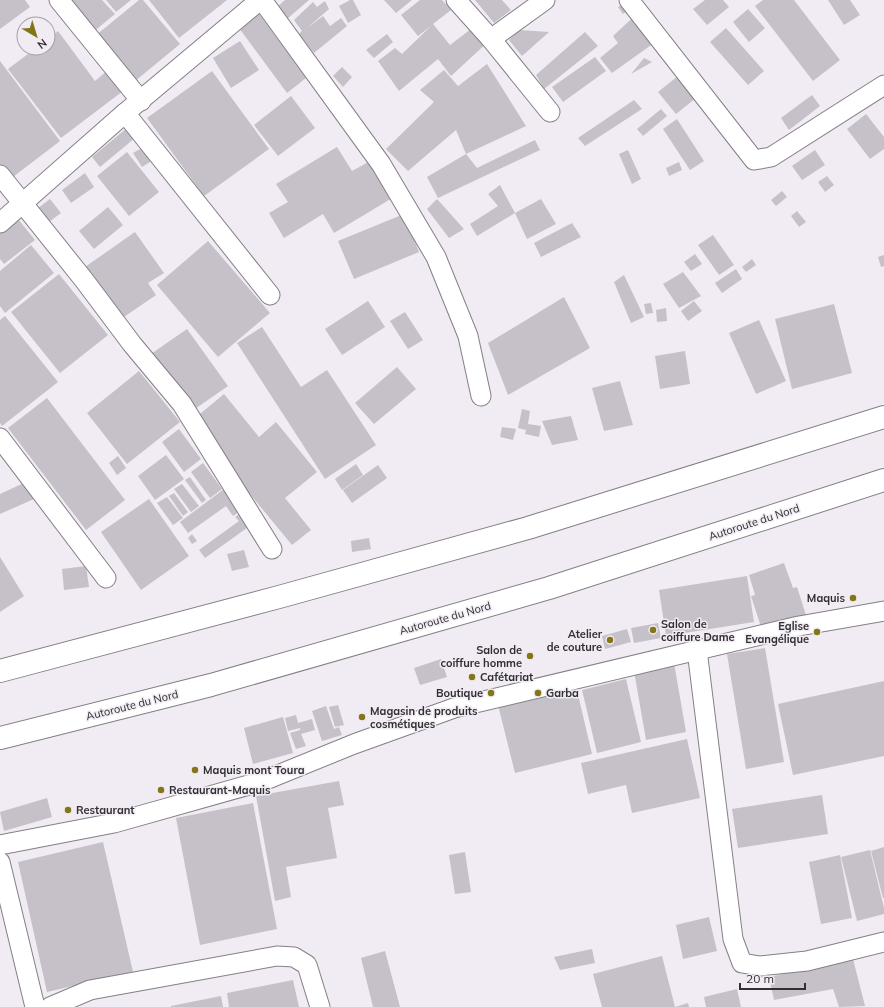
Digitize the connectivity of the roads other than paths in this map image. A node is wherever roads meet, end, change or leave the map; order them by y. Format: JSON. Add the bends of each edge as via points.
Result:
{"nodes":[{"id":1,"x":59,"y":0,"type":"edge"},
{"id":2,"x":261,"y":0,"type":"edge"},
{"id":3,"x":456,"y":0,"type":"edge"},
{"id":4,"x":545,"y":0,"type":"edge"},
{"id":5,"x":629,"y":0,"type":"edge"},
{"id":6,"x":492,"y":39,"type":"junction"},
{"id":7,"x":884,"y":85,"type":"edge"},
{"id":8,"x":141,"y":100,"type":"junction"},
{"id":9,"x":550,"y":112,"type":"dead end"},
{"id":10,"x":125,"y":113,"type":"junction"},
{"id":11,"x":0,"y":175,"type":"edge"},
{"id":12,"x":23,"y":204,"type":"junction"},
{"id":13,"x":0,"y":223,"type":"edge"},
{"id":14,"x":270,"y":295,"type":"dead end"},
{"id":15,"x":482,"y":396,"type":"dead end"},
{"id":16,"x":884,"y":417,"type":"edge"},
{"id":17,"x":0,"y":438,"type":"edge"},
{"id":18,"x":884,"y":480,"type":"edge"},
{"id":19,"x":272,"y":549,"type":"dead end"},
{"id":20,"x":106,"y":578,"type":"dead end"},
{"id":21,"x":884,"y":611,"type":"edge"},
{"id":22,"x":698,"y":650,"type":"junction"},
{"id":23,"x":0,"y":671,"type":"edge"},
{"id":24,"x":0,"y":738,"type":"edge"},
{"id":25,"x":0,"y":845,"type":"edge"},
{"id":26,"x":0,"y":862,"type":"edge"},
{"id":27,"x":884,"y":942,"type":"edge"},
{"id":28,"x":35,"y":1007,"type":"edge"},
{"id":29,"x":50,"y":1007,"type":"edge"},
{"id":30,"x":320,"y":1007,"type":"edge"}],
"edges":[{"from":1,"to":8,"type":"street"},
{"from":2,"to":8,"type":"street"},
{"from":2,"to":15,"type":"street","via":[[382,164],[436,257],[468,336]]},
{"from":3,"to":6,"type":"street"},
{"from":4,"to":6,"type":"street"},
{"from":5,"to":7,"type":"street","via":[[754,160],[771,157]]},
{"from":6,"to":9,"type":"street"},
{"from":8,"to":10,"type":"street"},
{"from":10,"to":12,"type":"street"},
{"from":10,"to":14,"type":"street"},
{"from":11,"to":12,"type":"street"},
{"from":12,"to":13,"type":"street"},
{"from":12,"to":19,"type":"street","via":[[182,404]]},
{"from":16,"to":23,"type":"highway","via":[[528,528]]},
{"from":17,"to":20,"type":"street"},
{"from":18,"to":24,"type":"highway","name":"Autoroute du Nord","via":[[550,588],[211,685]]},
{"from":21,"to":22,"type":"street","via":[[799,626]]},
{"from":22,"to":25,"type":"street","via":[[454,708],[354,744],[263,781],[114,823]]},
{"from":22,"to":27,"type":"street","via":[[733,938],[742,963],[760,966],[807,961]]},
{"from":26,"to":28,"type":"street"},
{"from":29,"to":30,"type":"street","via":[[90,990],[277,956],[294,957],[307,965]]}]}
